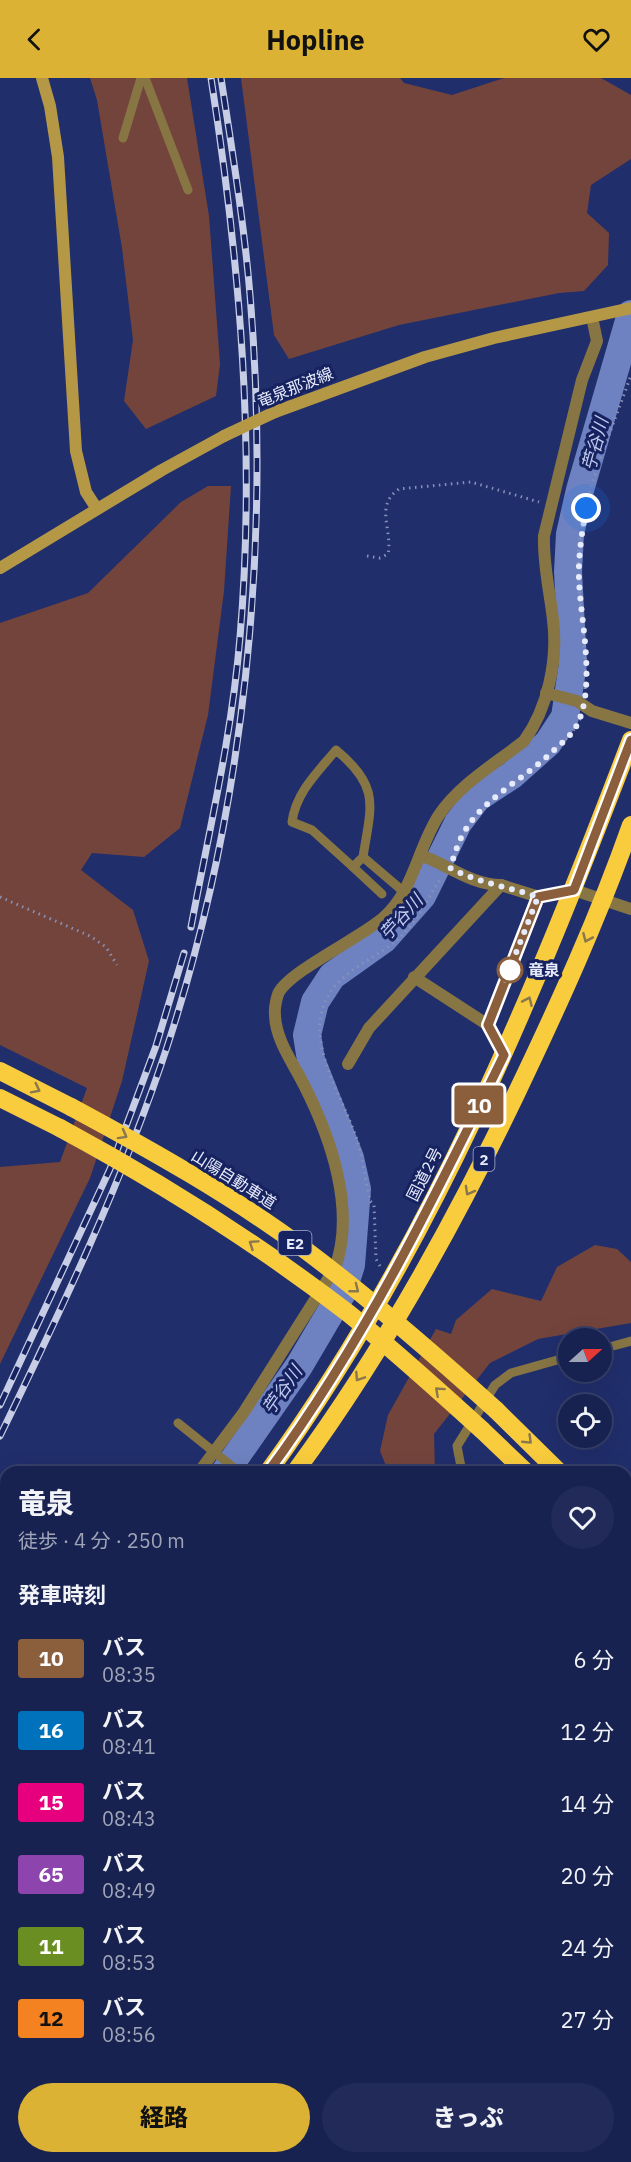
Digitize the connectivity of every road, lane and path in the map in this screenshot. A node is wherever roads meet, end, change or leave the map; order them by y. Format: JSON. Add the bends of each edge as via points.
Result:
{"nodes":[{"id":1,"x":42,"y":78,"type":"edge"},
{"id":2,"x":143,"y":78,"type":"edge"},
{"id":3,"x":123,"y":138,"type":"dead end"},
{"id":4,"x":188,"y":190,"type":"dead end"},
{"id":5,"x":631,"y":309,"type":"edge"},
{"id":6,"x":592,"y":317,"type":"junction"},
{"id":7,"x":631,"y":375,"type":"edge"},
{"id":8,"x":550,"y":506,"type":"junction"},
{"id":9,"x":97,"y":509,"type":"junction"},
{"id":10,"x":367,"y":556,"type":"dead end"},
{"id":11,"x":0,"y":568,"type":"edge"},
{"id":12,"x":550,"y":693,"type":"junction"},
{"id":13,"x":580,"y":703,"type":"junction"},
{"id":14,"x":631,"y":723,"type":"edge"},
{"id":15,"x":631,"y":740,"type":"edge"},
{"id":16,"x":631,"y":825,"type":"edge"},
{"id":17,"x":423,"y":856,"type":"junction"},
{"id":18,"x":363,"y":857,"type":"junction"},
{"id":19,"x":353,"y":867,"type":"junction"},
{"id":20,"x":448,"y":868,"type":"junction"},
{"id":21,"x":501,"y":885,"type":"junction"},
{"id":22,"x":574,"y":890,"type":"junction"},
{"id":23,"x":404,"y":892,"type":"junction"},
{"id":24,"x":382,"y":894,"type":"dead end"},
{"id":25,"x":0,"y":897,"type":"edge"},
{"id":26,"x":538,"y":897,"type":"junction"},
{"id":27,"x":604,"y":899,"type":"junction"},
{"id":28,"x":631,"y":909,"type":"edge"},
{"id":29,"x":117,"y":965,"type":"dead end"},
{"id":30,"x":414,"y":977,"type":"junction"},
{"id":31,"x":488,"y":1025,"type":"junction"},
{"id":32,"x":504,"y":1055,"type":"junction"},
{"id":33,"x":348,"y":1064,"type":"dead end"},
{"id":34,"x":0,"y":1071,"type":"edge"},
{"id":35,"x":0,"y":1098,"type":"edge"},
{"id":36,"x":393,"y":1275,"type":"junction"},
{"id":37,"x":631,"y":1341,"type":"edge"},
{"id":38,"x":612,"y":1346,"type":"edge"},
{"id":39,"x":558,"y":1361,"type":"edge"},
{"id":40,"x":178,"y":1423,"type":"dead end"},
{"id":41,"x":216,"y":1454,"type":"junction"},
{"id":42,"x":205,"y":1466,"type":"edge"},
{"id":43,"x":231,"y":1466,"type":"edge"},
{"id":44,"x":272,"y":1466,"type":"edge"},
{"id":45,"x":299,"y":1466,"type":"edge"},
{"id":46,"x":461,"y":1466,"type":"edge"},
{"id":47,"x":520,"y":1466,"type":"edge"},
{"id":48,"x":553,"y":1466,"type":"edge"}],
"edges":[{"from":1,"to":9,"type":"main road","via":[[58,157],[76,451],[86,492]]},
{"from":2,"to":3,"type":"lane"},
{"from":2,"to":4,"type":"lane"},
{"from":5,"to":6,"type":"main road","name":"竜泉那波線"},
{"from":6,"to":8,"type":"street","via":[[597,341],[582,380]]},
{"from":6,"to":9,"type":"main road","name":"竜泉那波線","bridge":true,"via":[[425,357],[275,412],[224,436]]},
{"from":7,"to":13,"type":"path","via":[[586,508],[579,547],[586,660]]},
{"from":8,"to":10,"type":"path","via":[[471,482],[399,489],[391,495],[384,514],[388,554],[380,558]]},
{"from":8,"to":12,"type":"street","via":[[544,558],[554,622]]},
{"from":9,"to":11,"type":"main road","name":"竜泉那波線"},
{"from":12,"to":13,"type":"street"},
{"from":12,"to":17,"type":"street","via":[[524,741],[450,799]]},
{"from":13,"to":14,"type":"street","via":[[592,711]]},
{"from":13,"to":20,"type":"path","via":[[576,728],[472,820]]},
{"from":15,"to":22,"type":"highway","name":"国道2号","number":"2"},
{"from":16,"to":27,"type":"highway","number":"2"},
{"from":17,"to":20,"type":"street"},
{"from":17,"to":23,"type":"street"},
{"from":18,"to":19,"type":"lane"},
{"from":18,"to":19,"type":"lane","via":[[372,801],[357,767],[336,750],[294,806],[292,822],[312,830]]},
{"from":18,"to":23,"type":"lane"},
{"from":19,"to":24,"type":"lane"},
{"from":20,"to":21,"type":"street","via":[[489,885]]},
{"from":20,"to":36,"type":"path","via":[[420,914],[397,940],[331,990],[320,1022],[323,1059],[358,1143],[370,1201],[374,1204],[376,1259],[380,1267]]},
{"from":21,"to":26,"type":"street"},
{"from":21,"to":30,"type":"street"},
{"from":22,"to":26,"type":"street"},
{"from":22,"to":27,"type":"street"},
{"from":32,"to":22,"type":"highway","name":"国道2号","number":"2","one_way":true},
{"from":23,"to":41,"type":"street","via":[[383,918],[297,975],[279,992],[274,1013],[279,1035],[312,1100],[337,1174],[344,1232],[335,1268]]},
{"from":25,"to":29,"type":"path","via":[[90,936],[106,947]]},
{"from":26,"to":31,"type":"street"},
{"from":27,"to":28,"type":"street"},
{"from":27,"to":45,"type":"highway","number":"2","one_way":true,"via":[[542,1041],[472,1184],[368,1364]]},
{"from":30,"to":31,"type":"street"},
{"from":30,"to":33,"type":"street","via":[[369,1028]]},
{"from":31,"to":32,"type":"street"},
{"from":32,"to":36,"type":"highway","name":"国道2号","number":"2"},
{"from":34,"to":48,"type":"highway","name":"山陽自動車道","number":"E2","one_way":true,"bridge":true,"via":[[183,1170],[303,1249],[421,1343]]},
{"from":47,"to":35,"type":"highway","number":"E2","one_way":true,"bridge":true,"via":[[382,1342],[286,1267],[173,1192]]},
{"from":36,"to":44,"type":"highway","name":"国道2号","number":"2","via":[[344,1360]]},
{"from":37,"to":38,"type":"lane"},
{"from":39,"to":46,"type":"lane","via":[[511,1373],[495,1385],[457,1446]]},
{"from":40,"to":41,"type":"lane"},
{"from":41,"to":42,"type":"street"},
{"from":41,"to":43,"type":"lane"}]}
